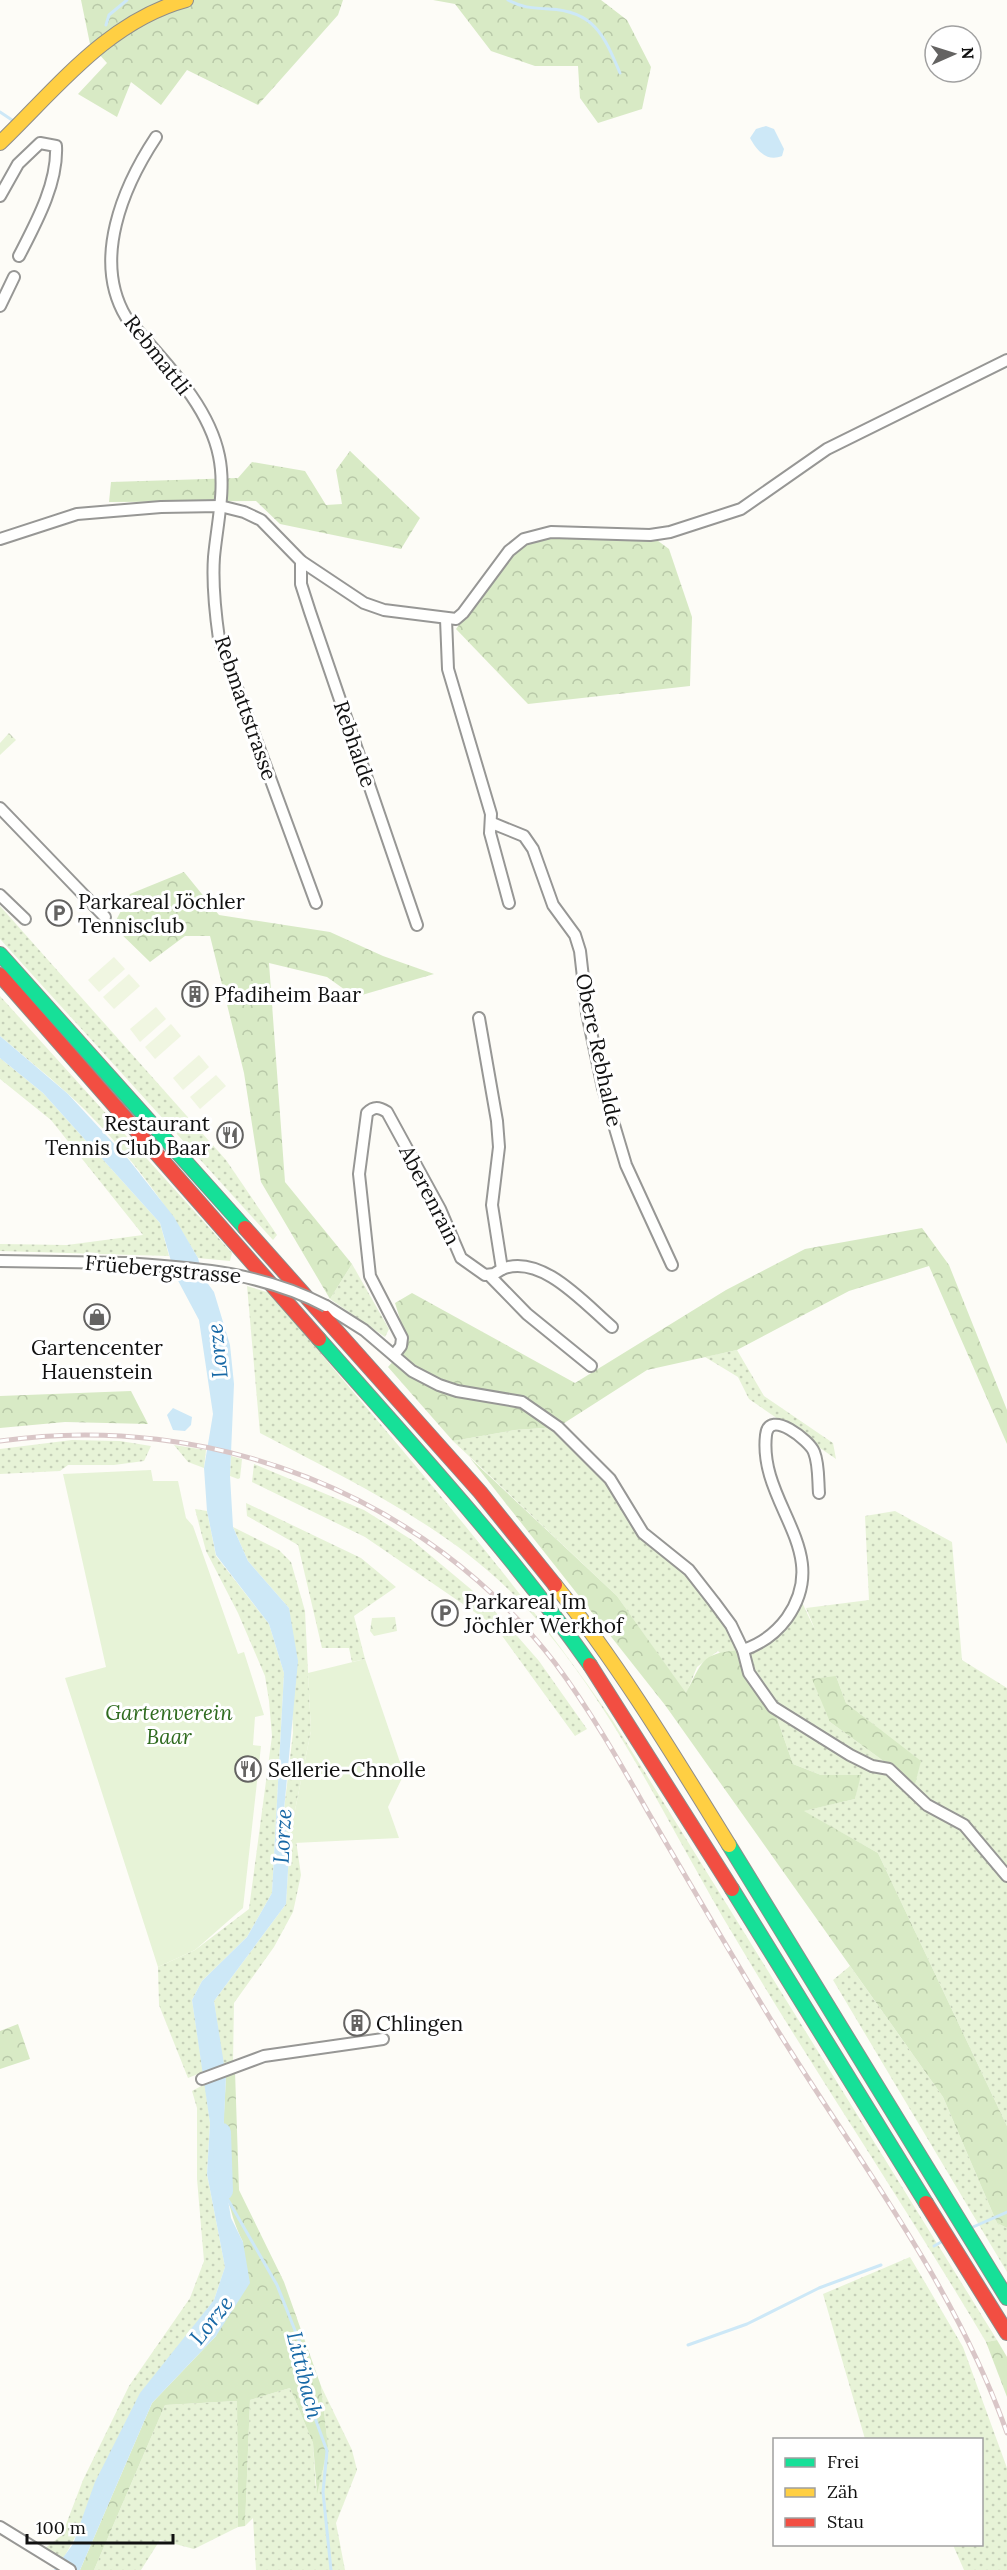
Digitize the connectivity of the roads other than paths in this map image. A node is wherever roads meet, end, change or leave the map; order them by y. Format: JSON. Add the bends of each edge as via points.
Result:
{"nodes":[{"id":1,"x":186,"y":0,"type":"edge"},
{"id":2,"x":156,"y":137,"type":"dead end"},
{"id":3,"x":0,"y":143,"type":"edge"},
{"id":4,"x":0,"y":196,"type":"edge"},
{"id":5,"x":19,"y":256,"type":"dead end"},
{"id":6,"x":14,"y":277,"type":"dead end"},
{"id":7,"x":0,"y":306,"type":"edge"},
{"id":8,"x":1007,"y":360,"type":"edge"},
{"id":9,"x":220,"y":506,"type":"junction"},
{"id":10,"x":0,"y":540,"type":"edge"},
{"id":11,"x":301,"y":561,"type":"junction"},
{"id":12,"x":446,"y":619,"type":"junction"},
{"id":13,"x":0,"y":808,"type":"edge"},
{"id":14,"x":492,"y":823,"type":"junction"},
{"id":15,"x":0,"y":895,"type":"edge"},
{"id":16,"x":316,"y":903,"type":"dead end"},
{"id":17,"x":509,"y":903,"type":"dead end"},
{"id":18,"x":105,"y":917,"type":"dead end"},
{"id":19,"x":25,"y":919,"type":"dead end"},
{"id":20,"x":417,"y":925,"type":"dead end"},
{"id":21,"x":0,"y":954,"type":"edge"},
{"id":22,"x":0,"y":975,"type":"edge"},
{"id":23,"x":479,"y":1018,"type":"dead end"},
{"id":24,"x":0,"y":1261,"type":"edge"},
{"id":25,"x":672,"y":1265,"type":"dead end"},
{"id":26,"x":502,"y":1269,"type":"junction"},
{"id":27,"x":489,"y":1275,"type":"junction"},
{"id":28,"x":612,"y":1327,"type":"dead end"},
{"id":29,"x":394,"y":1355,"type":"junction"},
{"id":30,"x":591,"y":1366,"type":"dead end"},
{"id":31,"x":819,"y":1493,"type":"dead end"},
{"id":32,"x":743,"y":1650,"type":"junction"},
{"id":33,"x":1007,"y":1876,"type":"edge"},
{"id":34,"x":383,"y":2039,"type":"dead end"},
{"id":35,"x":202,"y":2079,"type":"dead end"},
{"id":36,"x":1007,"y":2298,"type":"edge"},
{"id":37,"x":1007,"y":2333,"type":"edge"},
{"id":38,"x":0,"y":2527,"type":"edge"},
{"id":39,"x":70,"y":2570,"type":"edge"}],
"edges":[{"from":1,"to":3,"type":"main road","via":[[148,10],[130,20]]},
{"from":2,"to":9,"type":"street","name":"Rebmattli","via":[[129,184],[118,215],[111,277],[126,317],[205,419],[219,457]]},
{"from":4,"to":5,"type":"street","via":[[18,164],[40,143],[56,146],[57,160],[47,194]]},
{"from":6,"to":7,"type":"street"},
{"from":8,"to":12,"type":"street","via":[[827,449],[741,509],[650,536],[551,532],[524,539],[509,550],[463,614]]},
{"from":9,"to":10,"type":"street","via":[[76,514]]},
{"from":9,"to":11,"type":"street","via":[[261,520]]},
{"from":9,"to":16,"type":"street","name":"Rebmattstrasse","via":[[214,557],[219,639]]},
{"from":11,"to":12,"type":"street","via":[[364,603],[384,610]]},
{"from":11,"to":20,"type":"street","name":"Rebhalde","via":[[301,584],[309,612]]},
{"from":12,"to":14,"type":"street","via":[[447,669]]},
{"from":13,"to":18,"type":"street"},
{"from":14,"to":17,"type":"street","via":[[490,833]]},
{"from":14,"to":25,"type":"street","name":"Obere Rebhalde","via":[[524,837],[533,849],[553,905],[575,935],[603,1088],[626,1166]]},
{"from":15,"to":19,"type":"street"},
{"from":21,"to":36,"type":"main road","via":[[462,1472],[564,1594],[670,1749]]},
{"from":22,"to":37,"type":"main road","via":[[538,1592],[615,1701]]},
{"from":23,"to":26,"type":"street","name":"Aberenrain","via":[[497,1121],[499,1147],[492,1205]]},
{"from":24,"to":29,"type":"street","name":"Früebergstrasse","bridge":true,"via":[[124,1263],[224,1271],[277,1284],[326,1306]]},
{"from":26,"to":27,"type":"street"},
{"from":26,"to":28,"type":"street","via":[[529,1265],[545,1272]]},
{"from":27,"to":29,"type":"street","name":"Aberenrain","via":[[473,1269],[461,1258],[440,1209],[387,1112],[372,1108],[367,1113],[359,1174],[370,1276],[402,1338]]},
{"from":27,"to":30,"type":"street","via":[[527,1314]]},
{"from":29,"to":32,"type":"street","name":"Früebergstrasse","via":[[412,1371],[439,1385],[522,1402],[558,1427],[610,1479],[643,1533],[689,1570],[731,1625]]},
{"from":31,"to":32,"type":"street","via":[[816,1458],[811,1447],[788,1428],[771,1427],[766,1435],[769,1476],[802,1552],[803,1579],[799,1596],[781,1625],[756,1646]]},
{"from":32,"to":33,"type":"street","name":"Früebergstrasse","via":[[749,1673],[773,1707],[850,1755],[888,1769],[927,1805],[964,1825]]},
{"from":34,"to":35,"type":"street","via":[[264,2056]]},
{"from":38,"to":39,"type":"street"}]}
